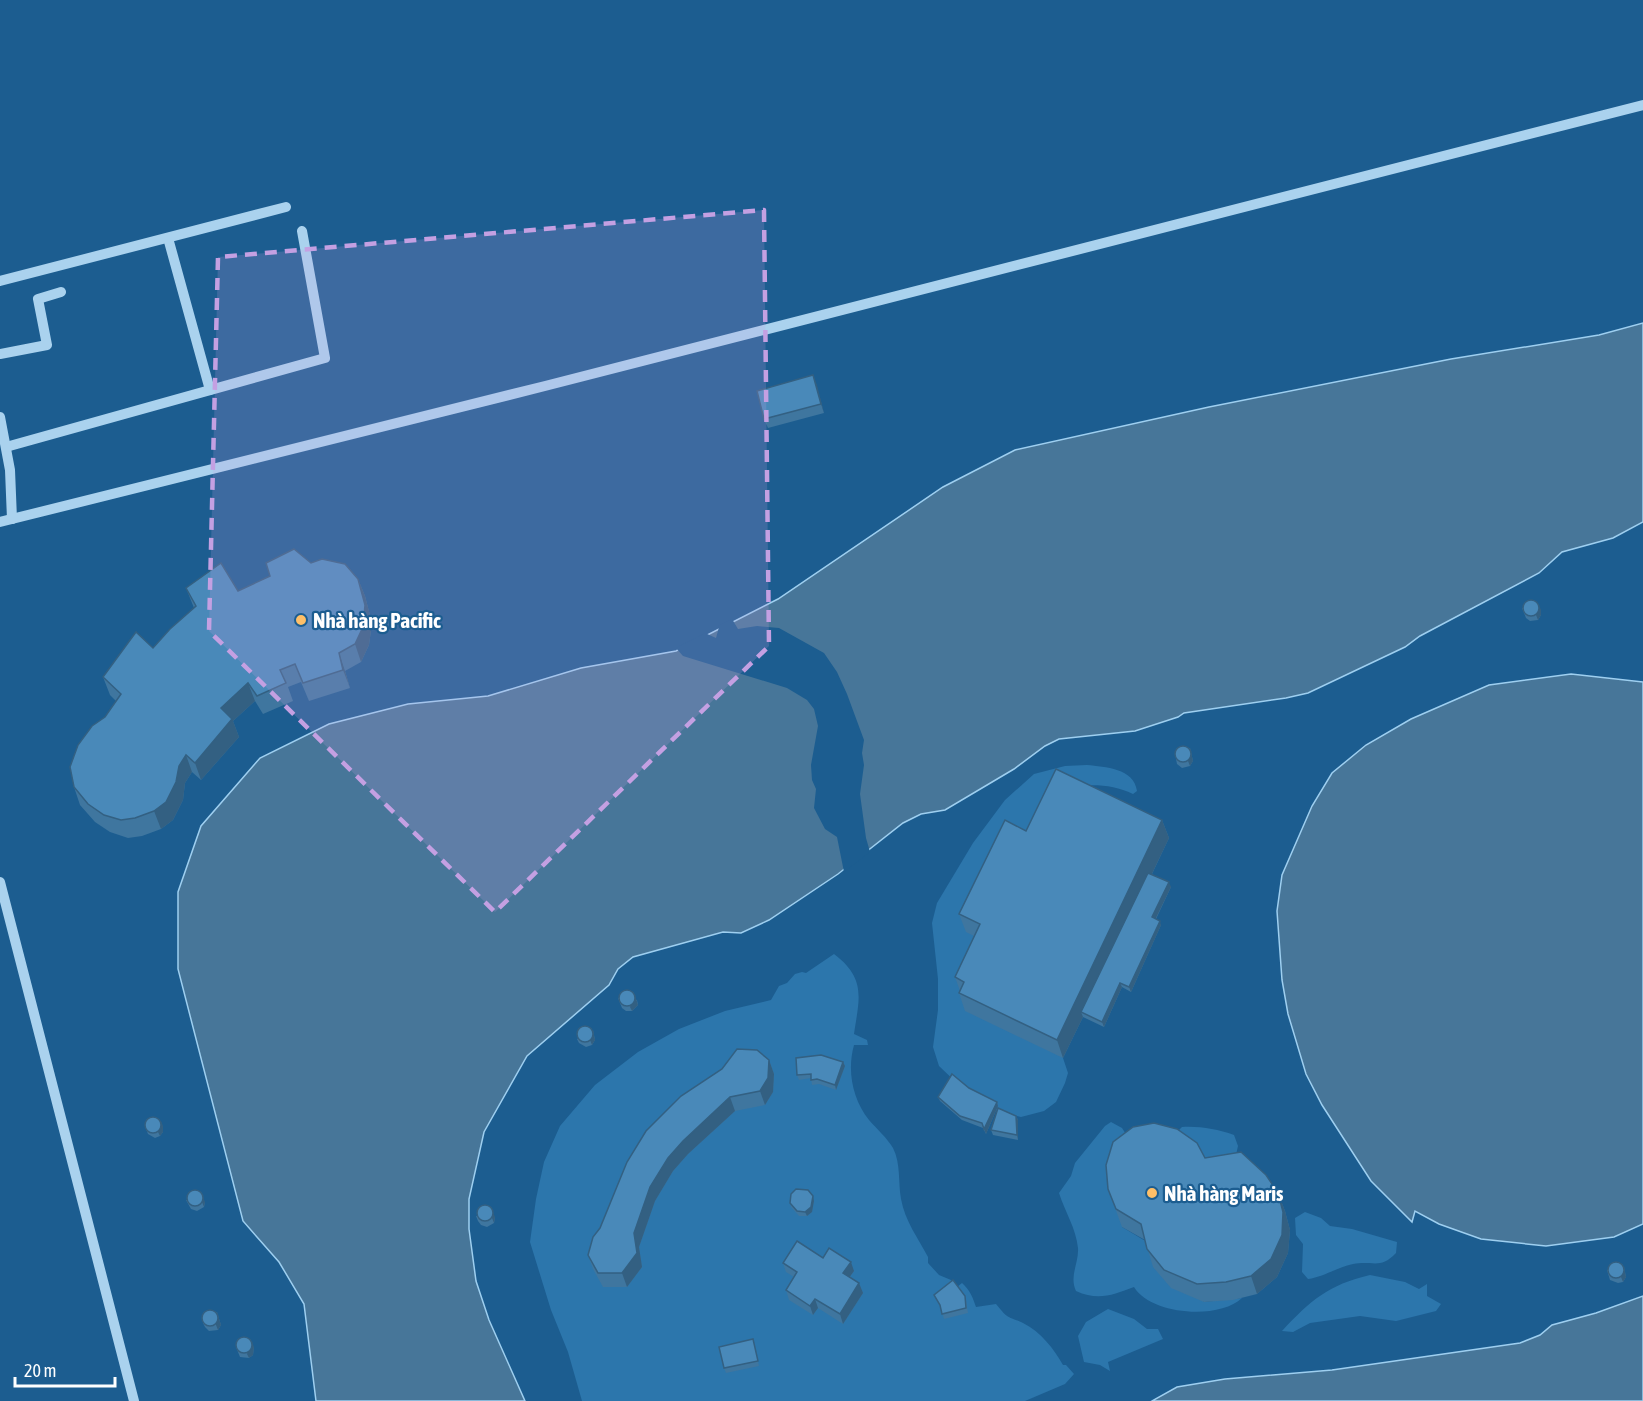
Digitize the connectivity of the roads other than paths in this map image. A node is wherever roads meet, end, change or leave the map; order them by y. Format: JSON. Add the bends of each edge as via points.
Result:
{"nodes":[{"id":1,"x":1643,"y":105,"type":"edge"},
{"id":2,"x":286,"y":207,"type":"dead end"},
{"id":3,"x":302,"y":231,"type":"dead end"},
{"id":4,"x":168,"y":238,"type":"junction"},
{"id":5,"x":0,"y":281,"type":"edge"},
{"id":6,"x":61,"y":292,"type":"dead end"},
{"id":7,"x":0,"y":354,"type":"edge"},
{"id":8,"x":210,"y":390,"type":"junction"},
{"id":9,"x":0,"y":417,"type":"edge"},
{"id":10,"x":6,"y":447,"type":"junction"},
{"id":11,"x":12,"y":519,"type":"junction"},
{"id":12,"x":0,"y":522,"type":"edge"},
{"id":13,"x":0,"y":882,"type":"edge"},
{"id":14,"x":134,"y":1401,"type":"edge"}],
"edges":[{"from":1,"to":11,"type":"street"},
{"from":2,"to":4,"type":"street"},
{"from":3,"to":8,"type":"street","via":[[325,358]]},
{"from":4,"to":5,"type":"street"},
{"from":4,"to":8,"type":"street"},
{"from":6,"to":7,"type":"street","via":[[38,299],[47,345]]},
{"from":8,"to":10,"type":"street"},
{"from":9,"to":10,"type":"street"},
{"from":10,"to":11,"type":"street"},
{"from":11,"to":12,"type":"street"},
{"from":13,"to":14,"type":"street"}]}
